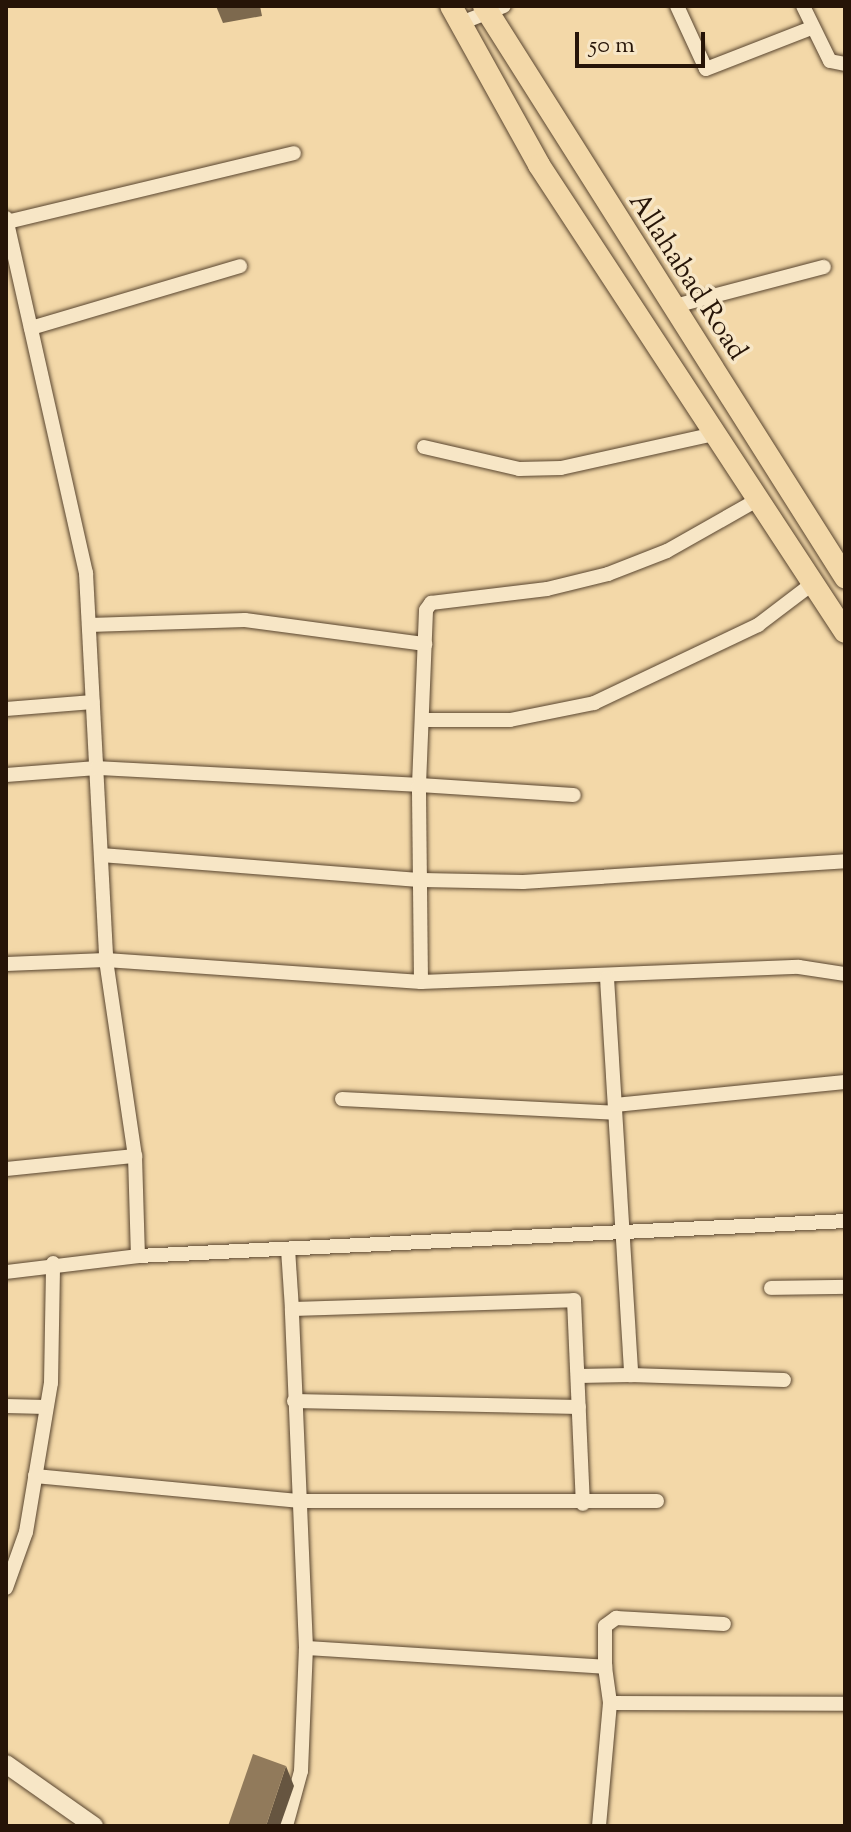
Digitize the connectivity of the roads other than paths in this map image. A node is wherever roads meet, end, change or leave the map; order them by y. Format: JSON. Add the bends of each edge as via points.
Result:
{"nodes":[{"id":1,"x":677,"y":6,"type":"edge"},
{"id":2,"x":803,"y":6,"type":"edge"},
{"id":3,"x":492,"y":8,"type":"edge"},
{"id":4,"x":456,"y":14,"type":"edge"},
{"id":5,"x":811,"y":28,"type":"junction"},
{"id":6,"x":845,"y":64,"type":"edge"},
{"id":7,"x":294,"y":153,"type":"dead end"},
{"id":8,"x":6,"y":220,"type":"edge"},
{"id":9,"x":240,"y":266,"type":"dead end"},
{"id":10,"x":824,"y":267,"type":"dead end"},
{"id":11,"x":671,"y":307,"type":"junction"},
{"id":12,"x":31,"y":328,"type":"junction"},
{"id":13,"x":714,"y":434,"type":"junction"},
{"id":14,"x":424,"y":447,"type":"dead end"},
{"id":15,"x":757,"y":500,"type":"junction"},
{"id":16,"x":842,"y":568,"type":"edge"},
{"id":17,"x":812,"y":584,"type":"junction"},
{"id":18,"x":89,"y":625,"type":"junction"},
{"id":19,"x":845,"y":632,"type":"edge"},
{"id":20,"x":425,"y":644,"type":"junction"},
{"id":21,"x":93,"y":702,"type":"junction"},
{"id":22,"x":6,"y":709,"type":"edge"},
{"id":23,"x":424,"y":720,"type":"junction"},
{"id":24,"x":97,"y":768,"type":"junction"},
{"id":25,"x":6,"y":775,"type":"edge"},
{"id":26,"x":419,"y":785,"type":"junction"},
{"id":27,"x":574,"y":795,"type":"dead end"},
{"id":28,"x":101,"y":855,"type":"junction"},
{"id":29,"x":845,"y":861,"type":"edge"},
{"id":30,"x":422,"y":880,"type":"junction"},
{"id":31,"x":106,"y":960,"type":"junction"},
{"id":32,"x":6,"y":964,"type":"edge"},
{"id":33,"x":845,"y":974,"type":"edge"},
{"id":34,"x":607,"y":978,"type":"junction"},
{"id":35,"x":421,"y":982,"type":"junction"},
{"id":36,"x":845,"y":1082,"type":"edge"},
{"id":37,"x":342,"y":1099,"type":"dead end"},
{"id":38,"x":615,"y":1109,"type":"junction"},
{"id":39,"x":135,"y":1156,"type":"junction"},
{"id":40,"x":6,"y":1169,"type":"edge"},
{"id":41,"x":845,"y":1221,"type":"edge"},
{"id":42,"x":623,"y":1234,"type":"junction"},
{"id":43,"x":288,"y":1249,"type":"junction"},
{"id":44,"x":138,"y":1256,"type":"junction"},
{"id":45,"x":53,"y":1263,"type":"junction"},
{"id":46,"x":6,"y":1272,"type":"edge"},
{"id":47,"x":845,"y":1287,"type":"edge"},
{"id":48,"x":771,"y":1288,"type":"dead end"},
{"id":49,"x":292,"y":1309,"type":"junction"},
{"id":50,"x":631,"y":1375,"type":"junction"},
{"id":51,"x":578,"y":1376,"type":"junction"},
{"id":52,"x":784,"y":1380,"type":"dead end"},
{"id":53,"x":294,"y":1401,"type":"junction"},
{"id":54,"x":6,"y":1406,"type":"edge"},
{"id":55,"x":46,"y":1407,"type":"junction"},
{"id":56,"x":579,"y":1407,"type":"junction"},
{"id":57,"x":35,"y":1476,"type":"junction"},
{"id":58,"x":298,"y":1501,"type":"junction"},
{"id":59,"x":657,"y":1501,"type":"dead end"},
{"id":60,"x":583,"y":1504,"type":"junction"},
{"id":61,"x":6,"y":1588,"type":"edge"},
{"id":62,"x":724,"y":1624,"type":"dead end"},
{"id":63,"x":306,"y":1648,"type":"junction"},
{"id":64,"x":605,"y":1667,"type":"junction"},
{"id":65,"x":610,"y":1703,"type":"junction"},
{"id":66,"x":845,"y":1704,"type":"edge"},
{"id":67,"x":6,"y":1764,"type":"edge"},
{"id":68,"x":6,"y":1777,"type":"edge"},
{"id":69,"x":79,"y":1826,"type":"edge"},
{"id":70,"x":94,"y":1826,"type":"edge"},
{"id":71,"x":286,"y":1826,"type":"edge"},
{"id":72,"x":599,"y":1826,"type":"edge"}],
"edges":[{"from":1,"to":5,"type":"street","via":[[706,69]]},
{"from":2,"to":5,"type":"street"},
{"from":3,"to":4,"type":"street"},
{"from":3,"to":11,"type":"main road","name":"Allahabad Road"},
{"from":4,"to":13,"type":"main road","via":[[539,165]]},
{"from":5,"to":6,"type":"street","via":[[830,61]]},
{"from":7,"to":8,"type":"street"},
{"from":8,"to":12,"type":"street"},
{"from":9,"to":12,"type":"street"},
{"from":10,"to":11,"type":"street"},
{"from":11,"to":16,"type":"main road","name":"Allahabad Road"},
{"from":12,"to":18,"type":"street","via":[[86,573]]},
{"from":13,"to":14,"type":"street","via":[[561,468],[519,469]]},
{"from":13,"to":15,"type":"main road"},
{"from":15,"to":17,"type":"main road"},
{"from":15,"to":20,"type":"street","via":[[667,551],[608,574],[547,589],[439,599],[426,610]]},
{"from":17,"to":19,"type":"main road"},
{"from":17,"to":23,"type":"street","via":[[758,625],[594,703],[510,720]]},
{"from":18,"to":20,"type":"street","via":[[245,620]]},
{"from":18,"to":21,"type":"street"},
{"from":20,"to":23,"type":"street"},
{"from":21,"to":22,"type":"street"},
{"from":21,"to":24,"type":"street"},
{"from":23,"to":26,"type":"street"},
{"from":24,"to":25,"type":"street"},
{"from":24,"to":26,"type":"street"},
{"from":24,"to":28,"type":"street"},
{"from":26,"to":27,"type":"street"},
{"from":26,"to":30,"type":"street"},
{"from":28,"to":30,"type":"street"},
{"from":28,"to":31,"type":"street"},
{"from":29,"to":30,"type":"street","via":[[523,882]]},
{"from":30,"to":35,"type":"street"},
{"from":31,"to":32,"type":"street"},
{"from":31,"to":35,"type":"street"},
{"from":31,"to":39,"type":"street"},
{"from":33,"to":34,"type":"street","via":[[799,967]]},
{"from":34,"to":35,"type":"street"},
{"from":34,"to":38,"type":"street"},
{"from":36,"to":38,"type":"street"},
{"from":37,"to":38,"type":"street"},
{"from":38,"to":42,"type":"street"},
{"from":39,"to":40,"type":"street"},
{"from":39,"to":44,"type":"street"},
{"from":41,"to":42,"type":"street"},
{"from":42,"to":43,"type":"street"},
{"from":42,"to":50,"type":"street"},
{"from":43,"to":44,"type":"street"},
{"from":43,"to":49,"type":"street"},
{"from":44,"to":45,"type":"street"},
{"from":45,"to":46,"type":"street"},
{"from":45,"to":55,"type":"street"},
{"from":47,"to":48,"type":"street"},
{"from":49,"to":51,"type":"street","via":[[574,1300]]},
{"from":49,"to":53,"type":"street"},
{"from":50,"to":51,"type":"street"},
{"from":50,"to":52,"type":"street"},
{"from":51,"to":56,"type":"street"},
{"from":53,"to":56,"type":"street"},
{"from":53,"to":58,"type":"street"},
{"from":54,"to":55,"type":"street"},
{"from":55,"to":57,"type":"street"},
{"from":56,"to":60,"type":"street"},
{"from":57,"to":58,"type":"street"},
{"from":57,"to":61,"type":"street","via":[[26,1532]]},
{"from":58,"to":60,"type":"street"},
{"from":58,"to":63,"type":"street"},
{"from":59,"to":60,"type":"street"},
{"from":62,"to":64,"type":"street","via":[[616,1618],[605,1626]]},
{"from":63,"to":64,"type":"street"},
{"from":63,"to":71,"type":"street","via":[[301,1771]]},
{"from":64,"to":65,"type":"street"},
{"from":65,"to":66,"type":"street"},
{"from":65,"to":72,"type":"street"},
{"from":67,"to":70,"type":"street"},
{"from":68,"to":69,"type":"street"}]}
